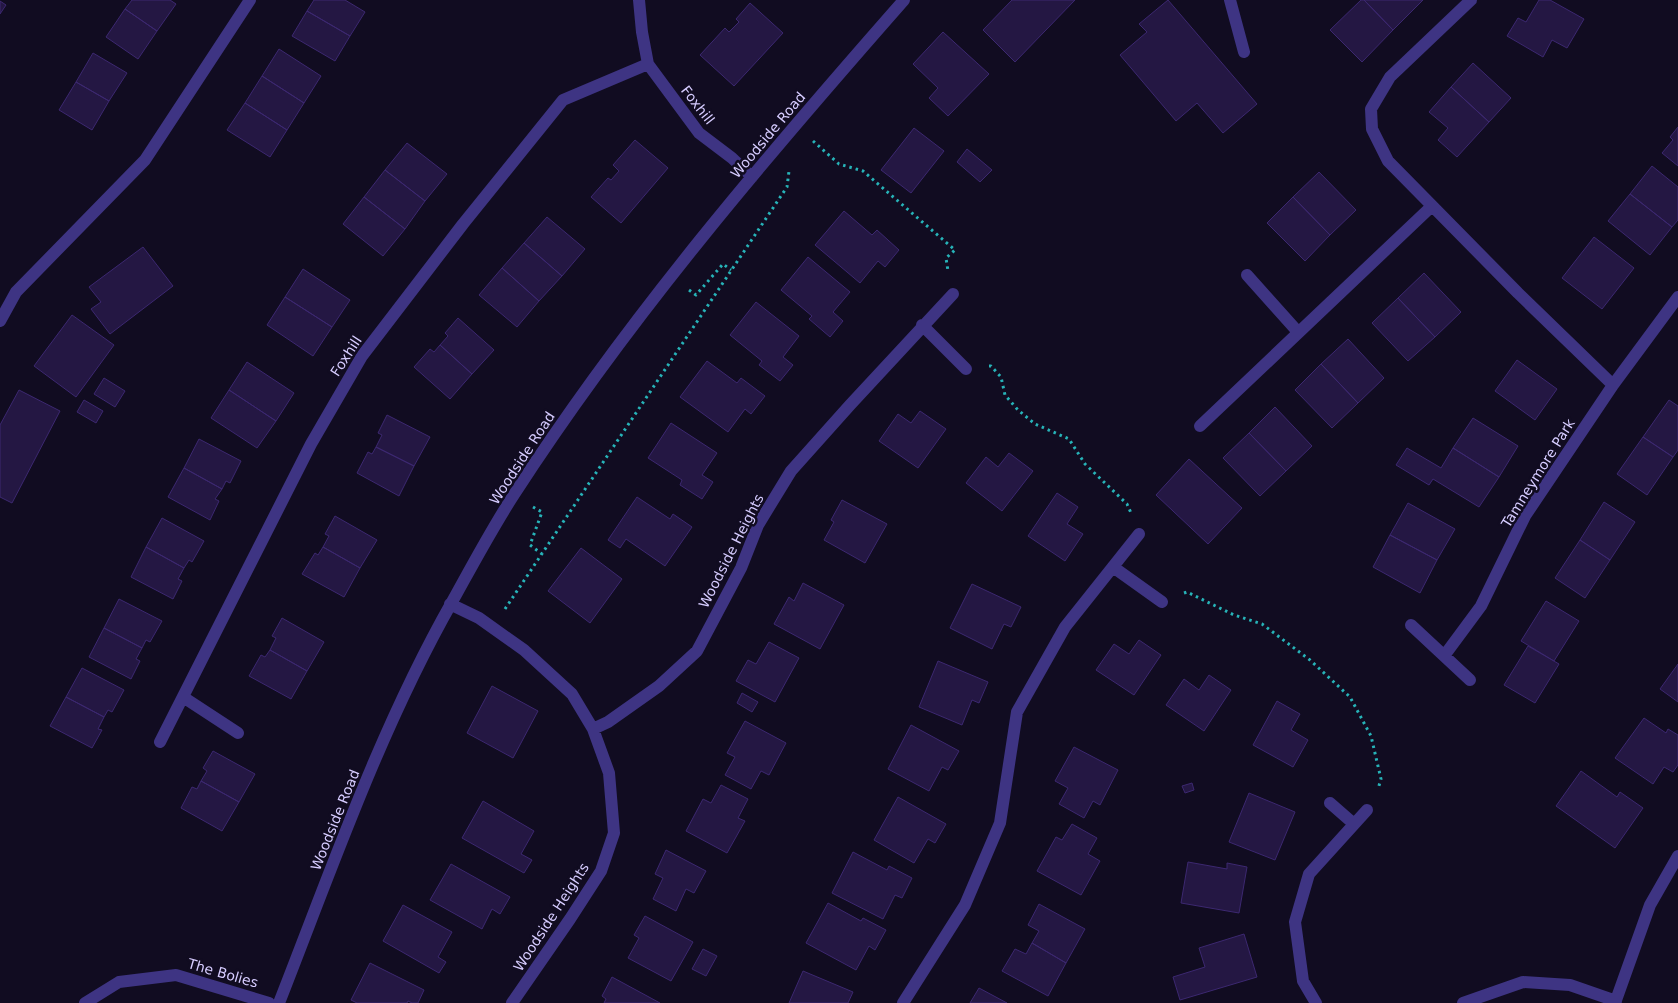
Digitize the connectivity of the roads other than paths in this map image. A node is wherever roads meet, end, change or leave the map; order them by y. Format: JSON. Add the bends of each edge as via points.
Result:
{"nodes":[{"id":1,"x":250,"y":0,"type":"edge"},
{"id":2,"x":639,"y":0,"type":"edge"},
{"id":3,"x":904,"y":0,"type":"edge"},
{"id":4,"x":1230,"y":0,"type":"edge"},
{"id":5,"x":1471,"y":0,"type":"edge"},
{"id":6,"x":1244,"y":52,"type":"dead end"},
{"id":7,"x":648,"y":64,"type":"junction"},
{"id":8,"x":752,"y":177,"type":"junction"},
{"id":9,"x":1432,"y":206,"type":"junction"},
{"id":10,"x":1247,"y":275,"type":"dead end"},
{"id":11,"x":952,"y":294,"type":"dead end"},
{"id":12,"x":1678,"y":297,"type":"edge"},
{"id":13,"x":0,"y":320,"type":"edge"},
{"id":14,"x":922,"y":325,"type":"junction"},
{"id":15,"x":1298,"y":332,"type":"junction"},
{"id":16,"x":966,"y":369,"type":"road end"},
{"id":17,"x":1613,"y":385,"type":"junction"},
{"id":18,"x":1200,"y":426,"type":"dead end"},
{"id":19,"x":1139,"y":534,"type":"road end"},
{"id":20,"x":1113,"y":567,"type":"junction"},
{"id":21,"x":1162,"y":602,"type":"road end"},
{"id":22,"x":450,"y":604,"type":"junction"},
{"id":23,"x":1411,"y":625,"type":"dead end"},
{"id":24,"x":1444,"y":656,"type":"junction"},
{"id":25,"x":1470,"y":680,"type":"dead end"},
{"id":26,"x":183,"y":697,"type":"junction"},
{"id":27,"x":593,"y":729,"type":"junction"},
{"id":28,"x":238,"y":732,"type":"dead end"},
{"id":29,"x":160,"y":742,"type":"dead end"},
{"id":30,"x":1330,"y":803,"type":"dead end"},
{"id":31,"x":1368,"y":810,"type":"road end"},
{"id":32,"x":1354,"y":824,"type":"junction"},
{"id":33,"x":1678,"y":856,"type":"edge"},
{"id":34,"x":1616,"y":1002,"type":"edge"},
{"id":35,"x":85,"y":1003,"type":"edge"},
{"id":36,"x":269,"y":1003,"type":"edge"},
{"id":37,"x":279,"y":1003,"type":"edge"},
{"id":38,"x":512,"y":1003,"type":"edge"},
{"id":39,"x":904,"y":1003,"type":"edge"},
{"id":40,"x":1316,"y":1003,"type":"edge"},
{"id":41,"x":1463,"y":1003,"type":"edge"}],
"edges":[{"from":1,"to":13,"type":"street","via":[[145,160],[16,292]]},
{"from":2,"to":7,"type":"street","name":"Foxhill"},
{"from":3,"to":8,"type":"street","name":"Woodside Road"},
{"from":4,"to":6,"type":"street"},
{"from":5,"to":9,"type":"street","via":[[1390,77],[1370,109],[1372,129],[1388,160]]},
{"from":7,"to":8,"type":"street","name":"Foxhill","via":[[699,133]]},
{"from":7,"to":26,"type":"street","name":"Foxhill","via":[[563,100],[362,356],[311,444]]},
{"from":8,"to":22,"type":"street","name":"Woodside Road","via":[[588,386],[514,495]]},
{"from":9,"to":15,"type":"street"},
{"from":9,"to":17,"type":"street"},
{"from":10,"to":15,"type":"street"},
{"from":11,"to":14,"type":"street","name":"Woodside Heights"},
{"from":12,"to":17,"type":"street","name":"Tamneymore Park"},
{"from":14,"to":16,"type":"street"},
{"from":14,"to":27,"type":"street","name":"Woodside Heights","via":[[792,472],[758,525],[741,568],[696,651],[659,686]]},
{"from":15,"to":18,"type":"street"},
{"from":17,"to":24,"type":"street","name":"Tamneymore Park","via":[[1525,516],[1481,606]]},
{"from":19,"to":20,"type":"street"},
{"from":20,"to":21,"type":"street"},
{"from":20,"to":39,"type":"street","via":[[1065,627],[1018,712],[1000,823],[965,905]]},
{"from":22,"to":27,"type":"street","name":"Woodside Heights","via":[[479,618],[524,650],[572,694]]},
{"from":22,"to":37,"type":"street","name":"Woodside Road","via":[[386,734]]},
{"from":23,"to":24,"type":"street"},
{"from":24,"to":25,"type":"street"},
{"from":26,"to":28,"type":"street"},
{"from":26,"to":29,"type":"street","name":"Foxhill"},
{"from":27,"to":38,"type":"street","name":"Woodside Heights","via":[[610,773],[614,833],[601,871]]},
{"from":30,"to":32,"type":"street"},
{"from":31,"to":32,"type":"street"},
{"from":32,"to":40,"type":"street","via":[[1309,874],[1296,922],[1303,981]]},
{"from":33,"to":34,"type":"street","via":[[1650,904]]},
{"from":34,"to":41,"type":"street","via":[[1570,985],[1523,982]]},
{"from":35,"to":36,"type":"street","name":"The Bolies","via":[[119,982],[176,975]]}]}
